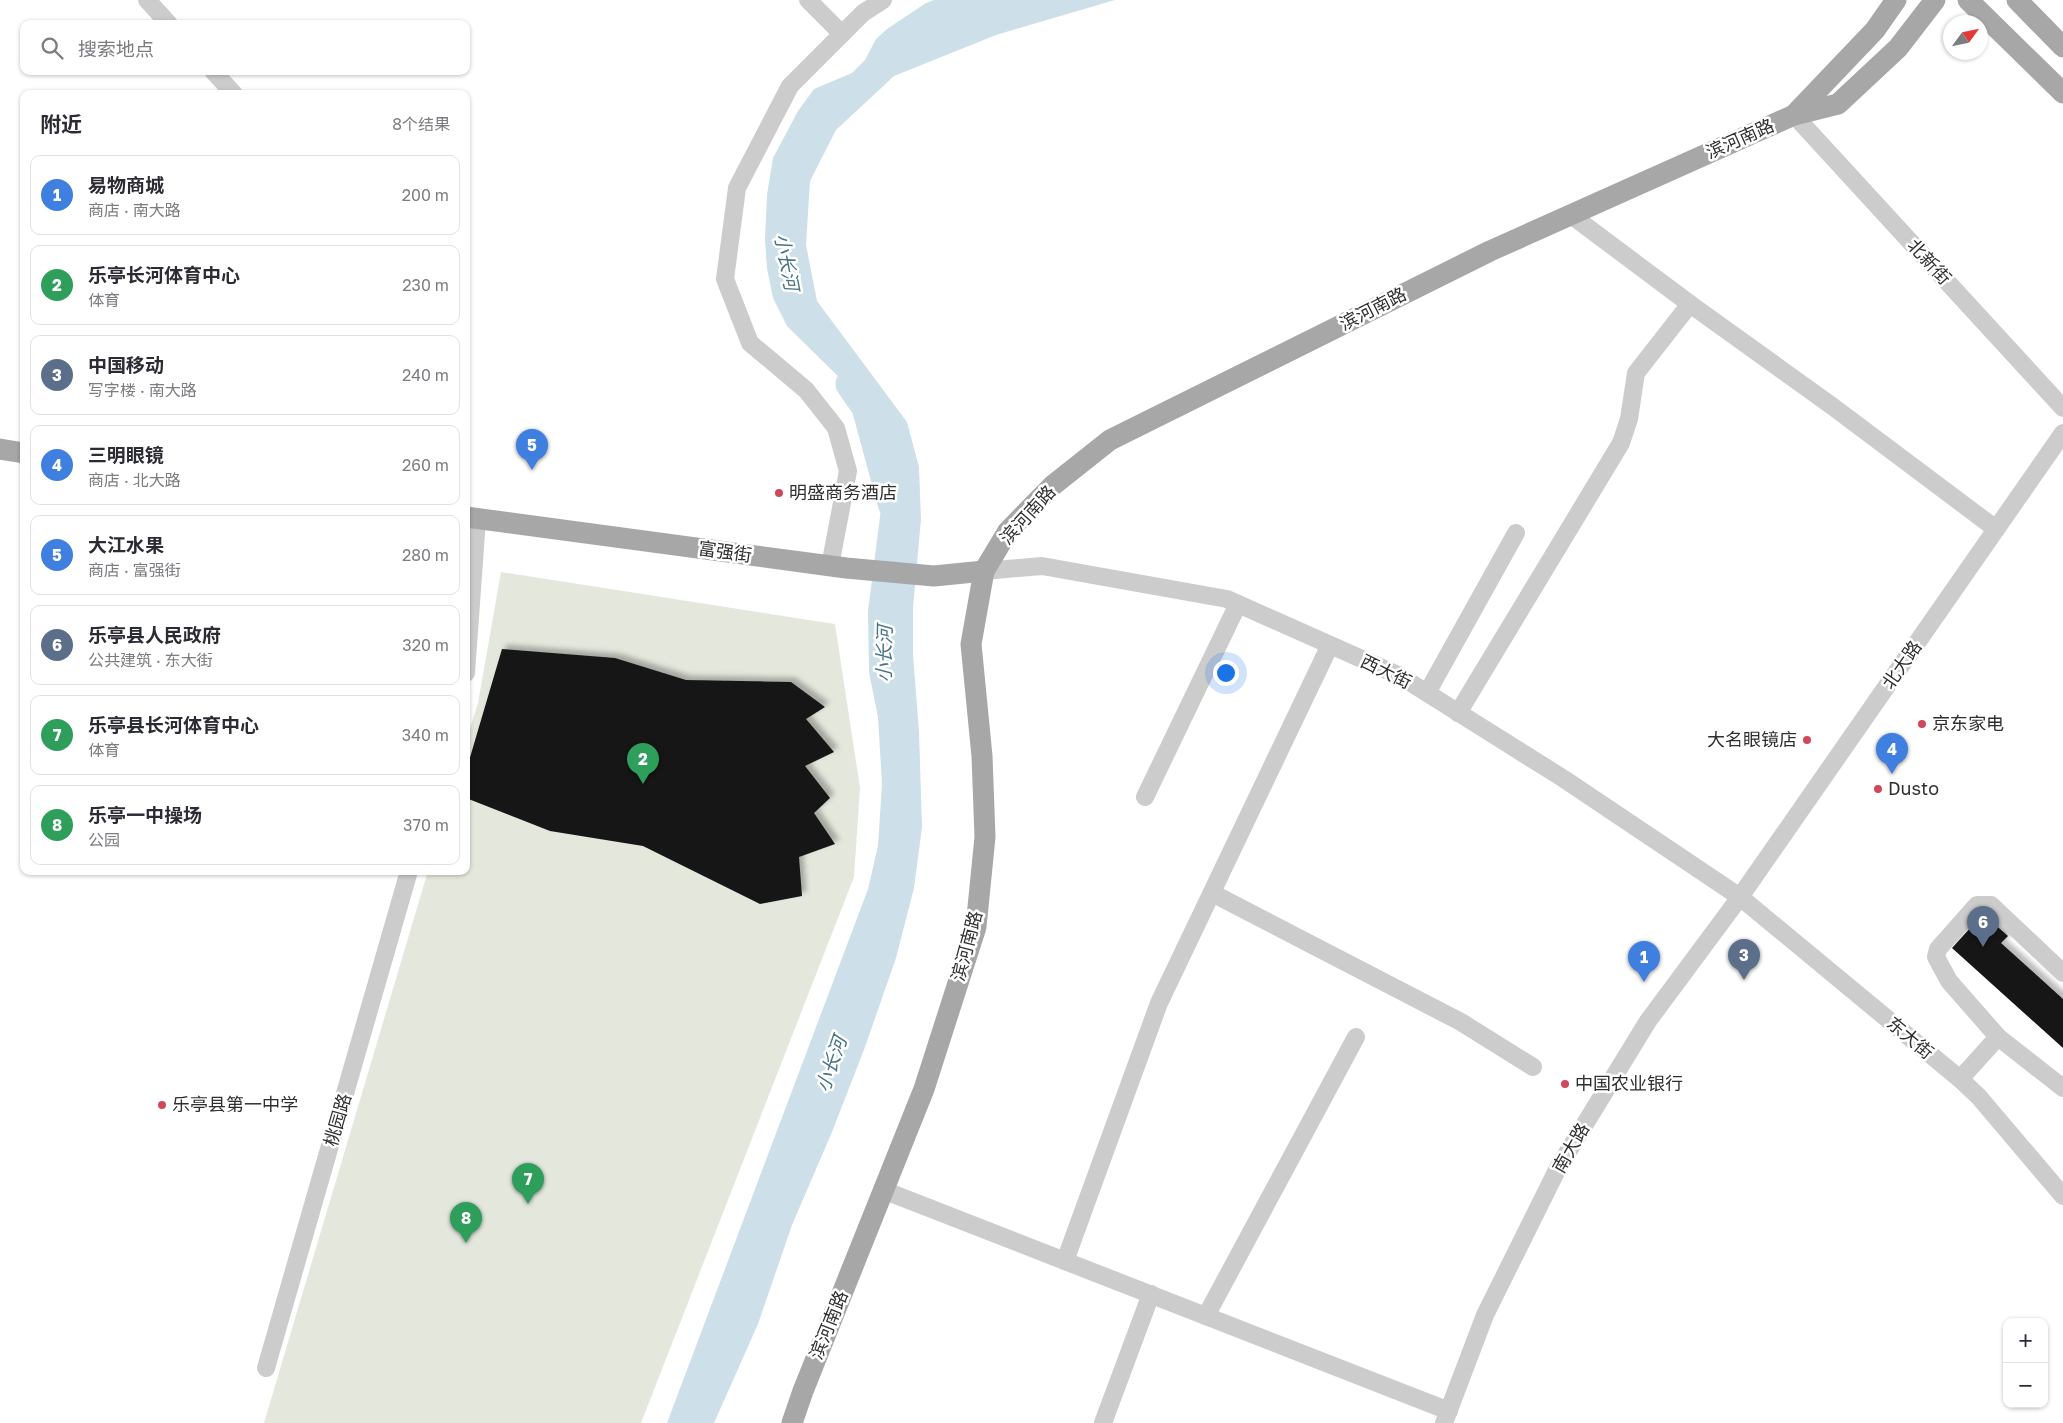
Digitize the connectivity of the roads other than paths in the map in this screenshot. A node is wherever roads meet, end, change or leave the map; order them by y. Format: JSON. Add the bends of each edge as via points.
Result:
{"nodes":[{"id":1,"x":148,"y":0,"type":"edge"},
{"id":2,"x":808,"y":0,"type":"edge"},
{"id":3,"x":883,"y":0,"type":"edge"},
{"id":4,"x":1896,"y":0,"type":"edge"},
{"id":5,"x":1935,"y":0,"type":"edge"},
{"id":6,"x":1968,"y":0,"type":"edge"},
{"id":7,"x":2017,"y":0,"type":"edge"},
{"id":8,"x":166,"y":20,"type":"edge"},
{"id":9,"x":842,"y":34,"type":"junction"},
{"id":10,"x":2063,"y":47,"type":"edge"},
{"id":11,"x":217,"y":75,"type":"edge"},
{"id":12,"x":230,"y":90,"type":"edge"},
{"id":13,"x":2063,"y":93,"type":"edge"},
{"id":14,"x":1794,"y":115,"type":"junction"},
{"id":15,"x":1571,"y":215,"type":"junction"},
{"id":16,"x":1690,"y":304,"type":"junction"},
{"id":17,"x":2063,"y":408,"type":"edge"},
{"id":18,"x":2063,"y":433,"type":"edge"},
{"id":19,"x":0,"y":449,"type":"edge"},
{"id":20,"x":20,"y":452,"type":"edge"},
{"id":21,"x":472,"y":518,"type":"edge"},
{"id":22,"x":1996,"y":529,"type":"junction"},
{"id":23,"x":1516,"y":533,"type":"dead end"},
{"id":24,"x":838,"y":567,"type":"junction"},
{"id":25,"x":470,"y":570,"type":"edge"},
{"id":26,"x":984,"y":571,"type":"junction"},
{"id":27,"x":1238,"y":604,"type":"junction"},
{"id":28,"x":1330,"y":645,"type":"junction"},
{"id":29,"x":1427,"y":693,"type":"junction"},
{"id":30,"x":1458,"y":713,"type":"junction"},
{"id":31,"x":1145,"y":797,"type":"dead end"},
{"id":32,"x":408,"y":875,"type":"edge"},
{"id":33,"x":1212,"y":893,"type":"junction"},
{"id":34,"x":1740,"y":897,"type":"junction"},
{"id":35,"x":2063,"y":973,"type":"edge"},
{"id":36,"x":1356,"y":1037,"type":"dead end"},
{"id":37,"x":1998,"y":1037,"type":"junction"},
{"id":38,"x":1533,"y":1067,"type":"dead end"},
{"id":39,"x":1960,"y":1079,"type":"junction"},
{"id":40,"x":2063,"y":1088,"type":"edge"},
{"id":41,"x":883,"y":1190,"type":"junction"},
{"id":42,"x":2063,"y":1196,"type":"edge"},
{"id":43,"x":1064,"y":1261,"type":"junction"},
{"id":44,"x":1151,"y":1294,"type":"junction"},
{"id":45,"x":1206,"y":1316,"type":"junction"},
{"id":46,"x":266,"y":1368,"type":"dead end"},
{"id":47,"x":1446,"y":1417,"type":"edge"},
{"id":48,"x":792,"y":1423,"type":"edge"},
{"id":49,"x":1103,"y":1423,"type":"edge"}],
"edges":[{"from":1,"to":8,"type":"street"},
{"from":2,"to":9,"type":"street"},
{"from":3,"to":9,"type":"street","via":[[863,13]]},
{"from":4,"to":14,"type":"main road","name":"滨河南路","via":[[1875,30]]},
{"from":5,"to":14,"type":"main road","name":"滨河南路","via":[[1898,48],[1838,104]]},
{"from":6,"to":13,"type":"main road"},
{"from":7,"to":10,"type":"main road"},
{"from":9,"to":24,"type":"street","via":[[790,86],[737,188],[725,279],[750,343],[806,390],[836,428],[848,471]]},
{"from":11,"to":12,"type":"street"},
{"from":14,"to":15,"type":"main road","name":"滨河南路"},
{"from":14,"to":17,"type":"street","name":"北新街"},
{"from":15,"to":16,"type":"street"},
{"from":15,"to":26,"type":"main road","name":"滨河南路","via":[[1490,251],[1110,440],[1046,492],[1008,531]]},
{"from":16,"to":22,"type":"street"},
{"from":16,"to":30,"type":"street","via":[[1636,373],[1629,419],[1621,443]]},
{"from":18,"to":22,"type":"street","name":"北大路"},
{"from":19,"to":20,"type":"main road"},
{"from":21,"to":24,"type":"main road","name":"富强街"},
{"from":21,"to":25,"type":"street"},
{"from":22,"to":34,"type":"street","name":"北大路"},
{"from":23,"to":29,"type":"street"},
{"from":24,"to":26,"type":"main road","name":"富强街","via":[[934,576]]},
{"from":26,"to":27,"type":"street","name":"西大街","via":[[1042,566],[1228,599]]},
{"from":26,"to":41,"type":"main road","name":"滨河南路","via":[[971,644],[982,756],[985,837],[976,927],[924,1089]]},
{"from":27,"to":28,"type":"street","name":"西大街"},
{"from":27,"to":31,"type":"street"},
{"from":28,"to":29,"type":"street","name":"西大街","via":[[1400,676]]},
{"from":28,"to":33,"type":"street"},
{"from":29,"to":30,"type":"street","name":"西大街"},
{"from":30,"to":34,"type":"street","name":"西大街","via":[[1564,779]]},
{"from":32,"to":46,"type":"street","name":"桃园路"},
{"from":33,"to":38,"type":"street","via":[[1461,1022]]},
{"from":33,"to":43,"type":"street","via":[[1159,1002]]},
{"from":34,"to":39,"type":"street","name":"东大街"},
{"from":34,"to":47,"type":"street","name":"南大路","via":[[1648,1021],[1558,1168],[1485,1315]]},
{"from":35,"to":37,"type":"street","via":[[1991,905],[1977,905],[1938,949],[1936,957],[1949,981]]},
{"from":36,"to":45,"type":"street"},
{"from":37,"to":39,"type":"street"},
{"from":37,"to":40,"type":"street"},
{"from":39,"to":42,"type":"street","name":"东大街"},
{"from":41,"to":43,"type":"street"},
{"from":41,"to":48,"type":"main road","name":"滨河南路"},
{"from":43,"to":44,"type":"street"},
{"from":44,"to":45,"type":"street"},
{"from":44,"to":49,"type":"street"},
{"from":45,"to":47,"type":"street"}]}
